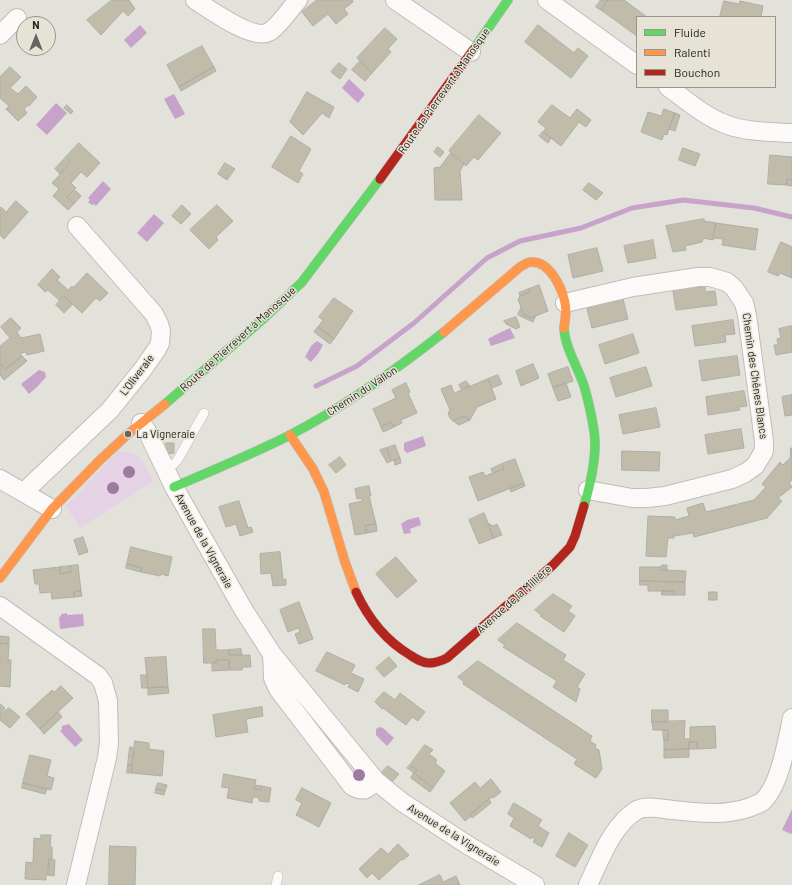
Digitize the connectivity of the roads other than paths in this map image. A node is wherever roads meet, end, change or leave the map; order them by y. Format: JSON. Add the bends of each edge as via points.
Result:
{"nodes":[{"id":1,"x":194,"y":0,"type":"edge"},
{"id":2,"x":298,"y":0,"type":"edge"},
{"id":3,"x":395,"y":0,"type":"edge"},
{"id":4,"x":508,"y":0,"type":"edge"},
{"id":5,"x":547,"y":0,"type":"edge"},
{"id":6,"x":16,"y":18,"type":"dead end"},
{"id":7,"x":0,"y":35,"type":"edge"},
{"id":8,"x":471,"y":52,"type":"junction"},
{"id":9,"x":636,"y":64,"type":"edge"},
{"id":10,"x":669,"y":88,"type":"edge"},
{"id":11,"x":792,"y":133,"type":"edge"},
{"id":12,"x":76,"y":226,"type":"dead end"},
{"id":13,"x":530,"y":262,"type":"joint"},
{"id":14,"x":565,"y":304,"type":"junction"},
{"id":15,"x":204,"y":413,"type":"dead end"},
{"id":16,"x":141,"y":424,"type":"junction"},
{"id":17,"x":290,"y":435,"type":"junction"},
{"id":18,"x":0,"y":479,"type":"edge"},
{"id":19,"x":170,"y":479,"type":"junction"},
{"id":20,"x":588,"y":490,"type":"junction"},
{"id":21,"x":24,"y":492,"type":"junction"},
{"id":22,"x":52,"y":509,"type":"junction"},
{"id":23,"x":0,"y":578,"type":"edge"},
{"id":24,"x":0,"y":606,"type":"edge"},
{"id":25,"x":792,"y":718,"type":"edge"},
{"id":26,"x":76,"y":885,"type":"edge"},
{"id":27,"x":535,"y":885,"type":"edge"},
{"id":28,"x":588,"y":885,"type":"edge"}],
"edges":[{"from":1,"to":2,"type":"street","via":[[238,27],[262,35],[269,32]]},
{"from":3,"to":8,"type":"street"},
{"from":4,"to":8,"type":"street","name":"Route de Pierrevert à Manosque"},
{"from":5,"to":9,"type":"street"},
{"from":6,"to":7,"type":"street"},
{"from":8,"to":16,"type":"street","name":"Route de Pierrevert à Manosque","via":[[340,235],[302,282],[185,388]]},
{"from":10,"to":11,"type":"street","via":[[710,117],[725,124],[738,128]]},
{"from":12,"to":21,"type":"street","name":"L'Oliveraie","via":[[154,314],[159,324],[160,343],[110,410]]},
{"from":13,"to":14,"type":"street","name":"Avenue de la Millière","via":[[538,262],[545,266],[559,285]]},
{"from":13,"to":17,"type":"street","name":"Chemin du Vallon","via":[[520,267],[410,359],[332,411]]},
{"from":14,"to":20,"type":"street","name":"Avenue de la Millière","via":[[563,329],[584,387],[594,432],[594,457]]},
{"from":14,"to":20,"type":"street","name":"Chemin des Chênes Blancs","via":[[633,287],[698,277],[710,277],[726,282],[739,293],[747,315],[764,441],[764,451],[755,466],[732,478],[665,496],[647,498],[632,498]]},
{"from":15,"to":19,"type":"lane","via":[[177,461]]},
{"from":16,"to":19,"type":"street","name":"Avenue de la Vigneraie","via":[[147,431]]},
{"from":16,"to":22,"type":"street","name":"Route de Pierrevert à Manosque","via":[[100,460]]},
{"from":17,"to":19,"type":"street","name":"Chemin du Vallon"},
{"from":17,"to":20,"type":"street","name":"Avenue de la Millière","via":[[324,492],[351,581],[370,620],[400,650],[420,662],[432,665],[447,658],[564,555],[575,536]]},
{"from":18,"to":21,"type":"street"},
{"from":19,"to":27,"type":"street","name":"Avenue de la Vigneraie","via":[[242,609],[272,654],[376,781],[402,802],[466,844]]},
{"from":21,"to":22,"type":"street"},
{"from":22,"to":23,"type":"street","name":"Route de Pierrevert à Manosque"},
{"from":24,"to":26,"type":"street","via":[[98,676],[106,690],[109,731],[107,758]]},
{"from":25,"to":28,"type":"street","via":[[778,776],[761,802],[732,812],[639,809],[618,827]]}]}
